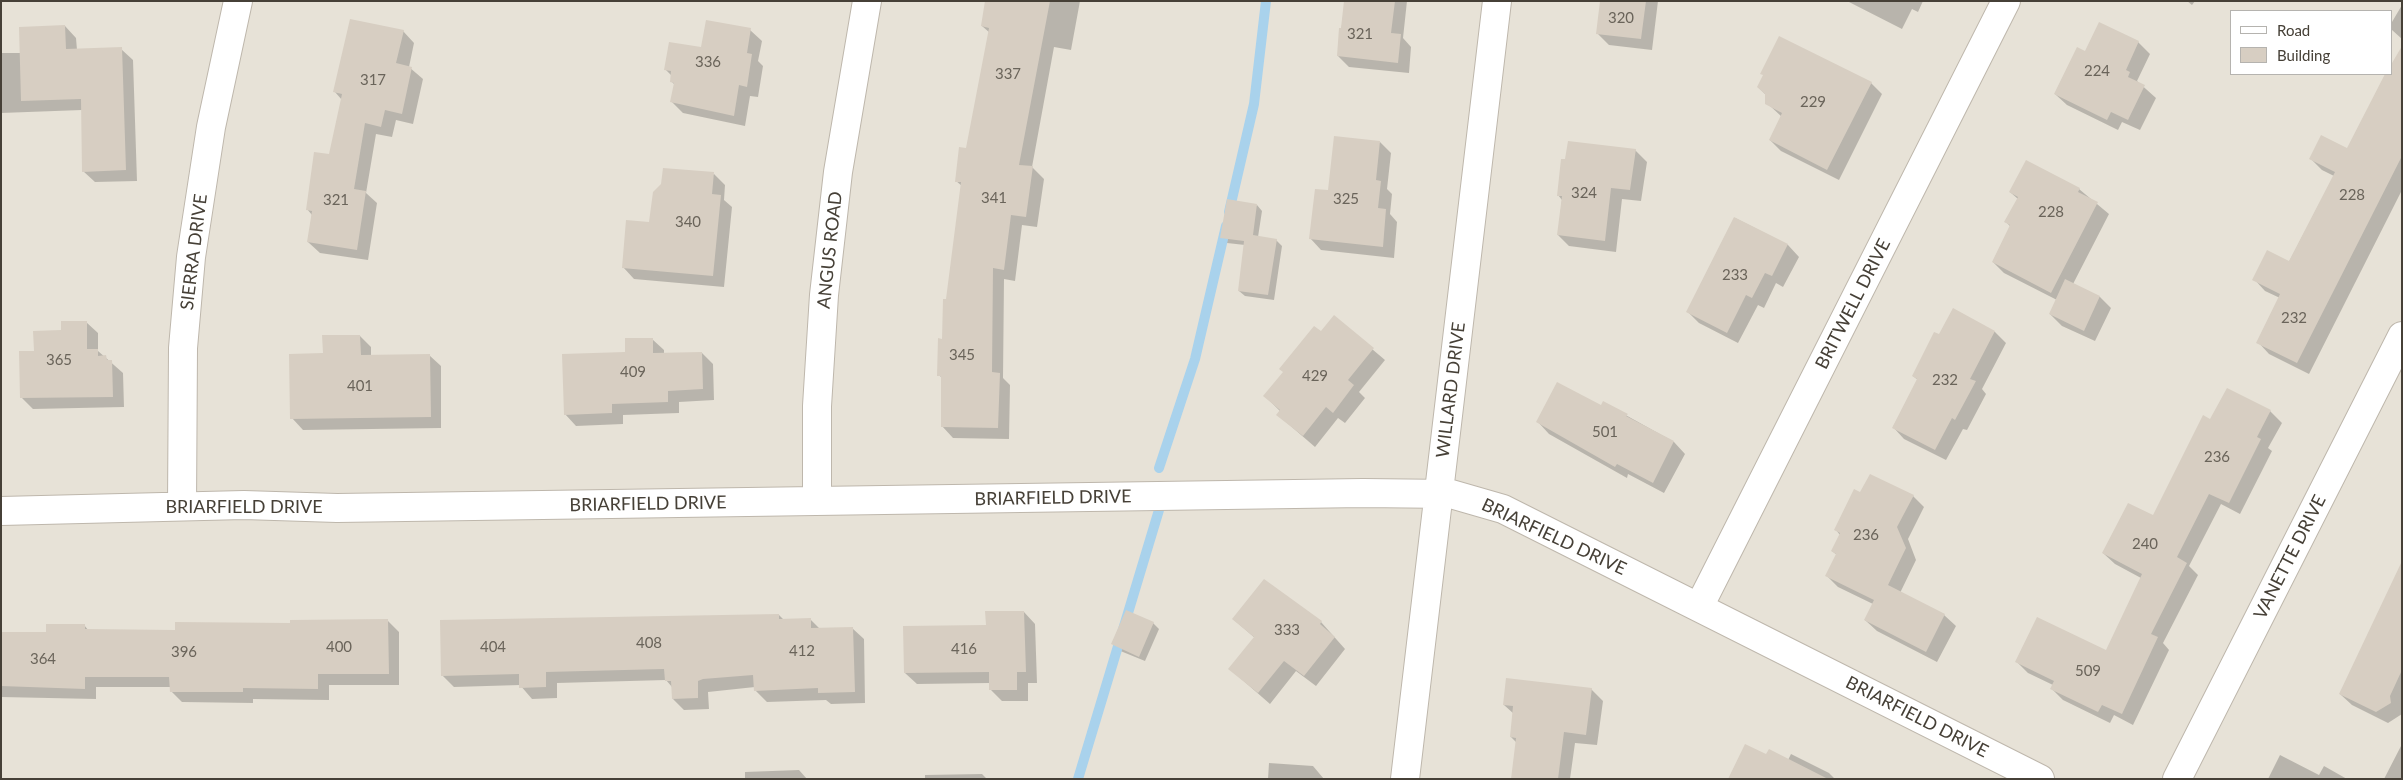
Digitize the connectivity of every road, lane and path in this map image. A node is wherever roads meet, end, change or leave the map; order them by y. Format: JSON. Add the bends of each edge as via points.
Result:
{"nodes":[{"id":1,"x":238,"y":1,"type":"edge"},
{"id":2,"x":867,"y":1,"type":"edge"},
{"id":3,"x":1497,"y":1,"type":"edge"},
{"id":4,"x":2006,"y":1,"type":"edge"},
{"id":5,"x":2402,"y":336,"type":"edge"},
{"id":6,"x":1439,"y":495,"type":"junction"},
{"id":7,"x":817,"y":501,"type":"junction"},
{"id":8,"x":182,"y":506,"type":"junction"},
{"id":9,"x":1,"y":511,"type":"edge"},
{"id":10,"x":1699,"y":607,"type":"junction"},
{"id":11,"x":1405,"y":779,"type":"edge"},
{"id":12,"x":2040,"y":779,"type":"edge"},
{"id":13,"x":2177,"y":779,"type":"edge"}],
"edges":[{"from":1,"to":8,"type":"street","name":"SIERRA DRIVE","via":[[212,127],[191,257],[183,348]]},
{"from":2,"to":7,"type":"street","name":"ANGUS ROAD","via":[[838,172],[824,295],[817,406]]},
{"from":3,"to":6,"type":"street","name":"WILLARD DRIVE"},
{"from":4,"to":10,"type":"street","name":"BRITWELL DRIVE"},
{"from":5,"to":13,"type":"street","name":"VANETTE DRIVE"},
{"from":6,"to":7,"type":"street","name":"BRIARFIELD DRIVE"},
{"from":6,"to":10,"type":"street","name":"BRIARFIELD DRIVE","via":[[1452,494],[1503,509]]},
{"from":6,"to":11,"type":"street","name":"WILLARD DRIVE"},
{"from":7,"to":8,"type":"street","name":"BRIARFIELD DRIVE","via":[[337,508]]},
{"from":8,"to":9,"type":"street","name":"BRIARFIELD DRIVE"},
{"from":10,"to":12,"type":"street","name":"BRIARFIELD DRIVE"}]}
